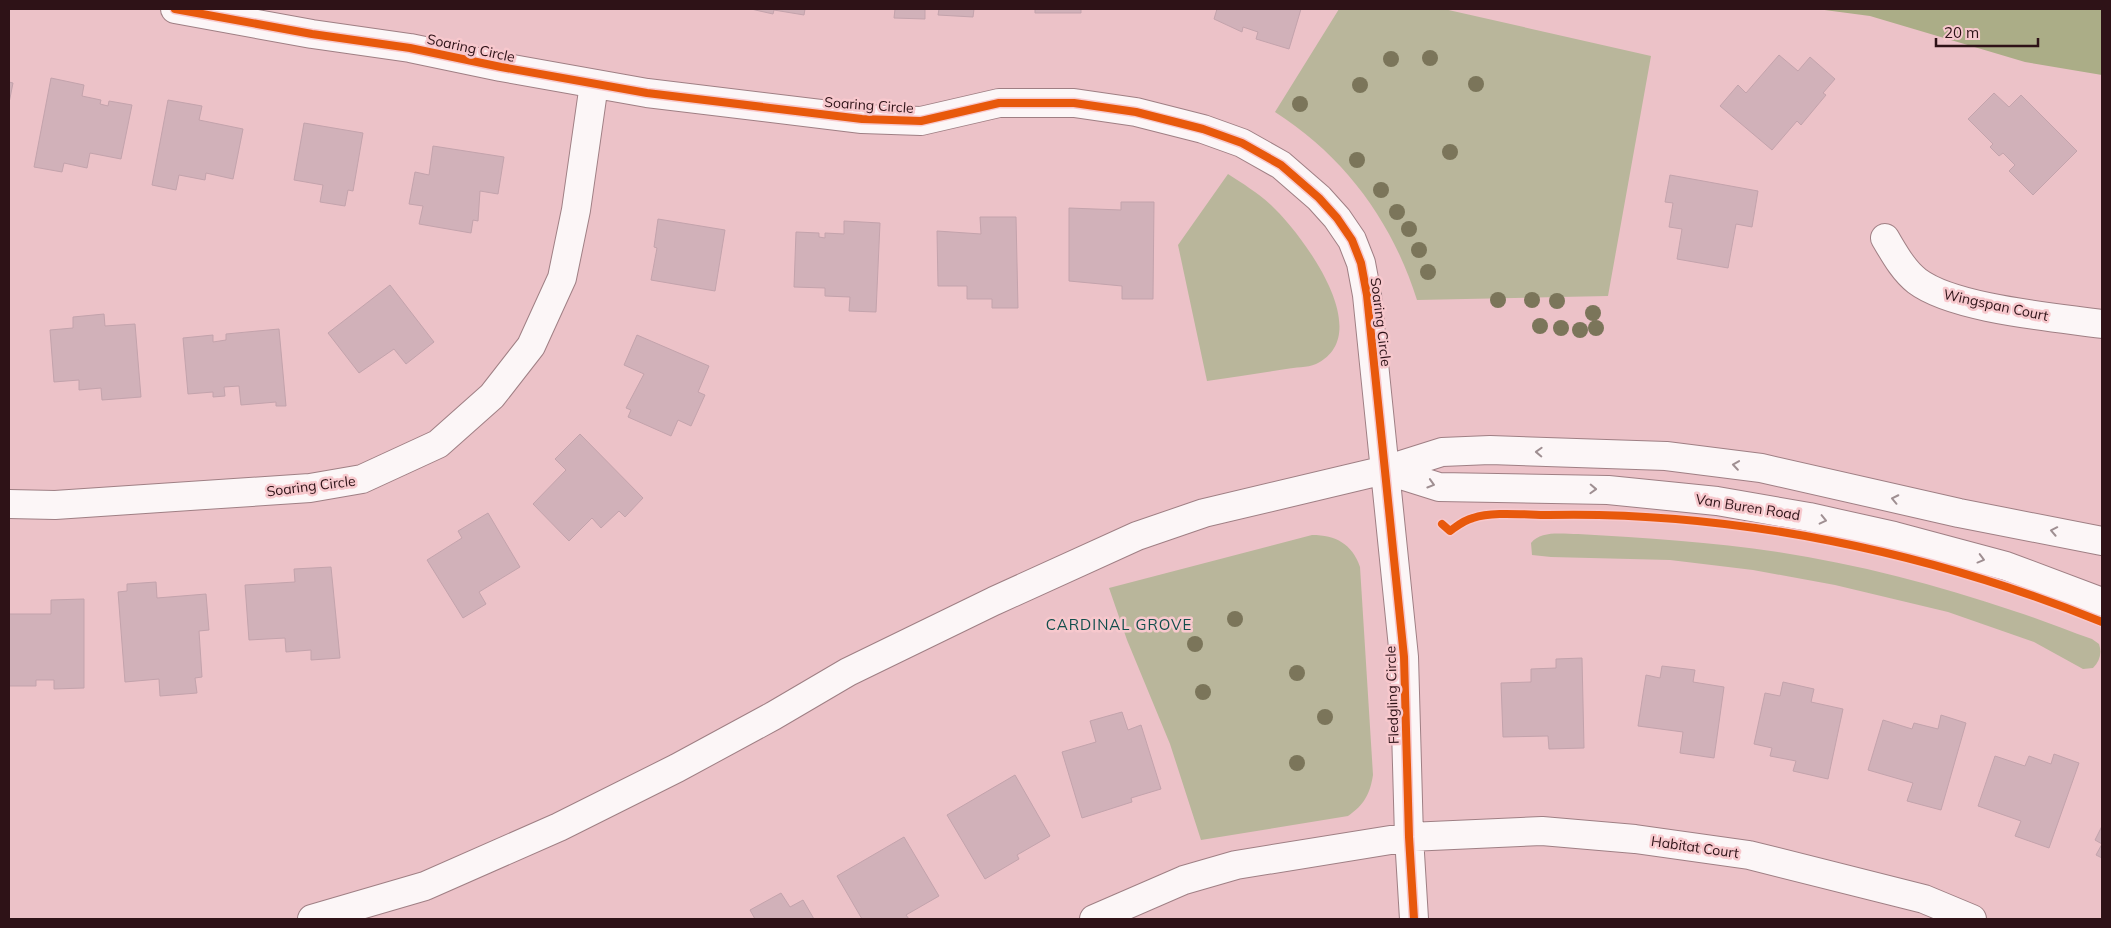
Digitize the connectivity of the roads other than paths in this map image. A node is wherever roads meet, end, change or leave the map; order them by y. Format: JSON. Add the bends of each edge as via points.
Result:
{"nodes":[{"id":1,"x":175,"y":9,"type":"edge"},
{"id":2,"x":594,"y":84,"type":"junction"},
{"id":3,"x":1885,"y":238,"type":"dead end"},
{"id":4,"x":2102,"y":324,"type":"edge"},
{"id":5,"x":1385,"y":470,"type":"junction"},
{"id":6,"x":9,"y":504,"type":"edge"},
{"id":7,"x":2102,"y":541,"type":"edge"},
{"id":8,"x":2102,"y":602,"type":"edge"},
{"id":9,"x":1409,"y":837,"type":"junction"},
{"id":10,"x":312,"y":919,"type":"edge"},
{"id":11,"x":1094,"y":919,"type":"edge"},
{"id":12,"x":1414,"y":919,"type":"edge"},
{"id":13,"x":1972,"y":919,"type":"edge"}],
"edges":[{"from":1,"to":2,"type":"street","name":"Soaring Circle","via":[[410,48]]},
{"from":2,"to":5,"type":"street","name":"Soaring Circle","via":[[862,120],[920,121],[999,103],[1074,103],[1136,112],[1242,143],[1288,170],[1319,198],[1352,240],[1361,263],[1367,295]]},
{"from":2,"to":6,"type":"street","name":"Soaring Circle","via":[[576,210],[562,278],[531,346],[492,396],[438,444],[362,479],[310,488],[102,502]]},
{"from":3,"to":4,"type":"street","name":"Wingspan Court","via":[[1914,279],[1936,292],[1971,303]]},
{"from":7,"to":5,"type":"street","one_way":true,"via":[[1959,513],[1761,468],[1666,456],[1490,450],[1442,452]]},
{"from":5,"to":8,"type":"street","name":"Van Buren Road","one_way":true,"via":[[1439,487],[1608,490],[1717,501],[1810,517],[2006,566]]},
{"from":5,"to":9,"type":"street","name":"Fledgling Circle","via":[[1404,657]]},
{"from":5,"to":10,"type":"street","via":[[1204,513],[1137,536],[848,672],[747,730],[559,827],[425,886]]},
{"from":9,"to":11,"type":"street","via":[[1227,868],[1184,880]]},
{"from":9,"to":12,"type":"street","name":"Fledgling Circle"},
{"from":9,"to":13,"type":"street","name":"Habitat Court","via":[[1542,831],[1749,854],[1924,900]]}]}
